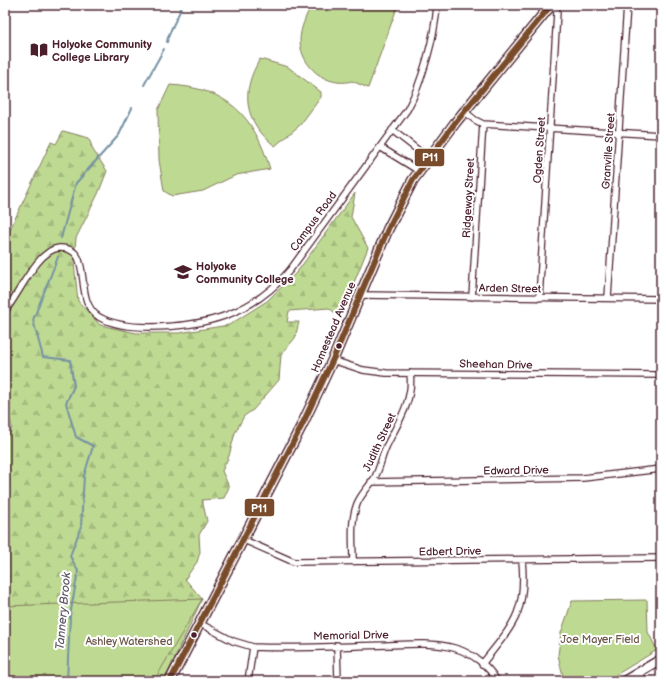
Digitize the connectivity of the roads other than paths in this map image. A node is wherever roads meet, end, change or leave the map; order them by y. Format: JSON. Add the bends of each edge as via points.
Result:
{"nodes":[{"id":1,"x":437,"y":5,"type":"edge"},
{"id":2,"x":551,"y":5,"type":"edge"},
{"id":3,"x":627,"y":5,"type":"edge"},
{"id":4,"x":464,"y":111,"type":"junction"},
{"id":5,"x":483,"y":124,"type":"junction"},
{"id":6,"x":550,"y":129,"type":"junction"},
{"id":7,"x":392,"y":130,"type":"junction"},
{"id":8,"x":619,"y":132,"type":"junction"},
{"id":9,"x":661,"y":135,"type":"edge"},
{"id":10,"x":380,"y":147,"type":"junction"},
{"id":11,"x":428,"y":158,"type":"junction"},
{"id":12,"x":419,"y":171,"type":"junction"},
{"id":13,"x":360,"y":295,"type":"junction"},
{"id":14,"x":472,"y":297,"type":"junction"},
{"id":15,"x":539,"y":298,"type":"junction"},
{"id":16,"x":608,"y":298,"type":"junction"},
{"id":17,"x":661,"y":299,"type":"edge"},
{"id":18,"x":5,"y":311,"type":"edge"},
{"id":19,"x":332,"y":360,"type":"junction"},
{"id":20,"x":410,"y":373,"type":"junction"},
{"id":21,"x":661,"y":375,"type":"edge"},
{"id":22,"x":661,"y":469,"type":"edge"},
{"id":23,"x":371,"y":482,"type":"junction"},
{"id":24,"x":244,"y":540,"type":"junction"},
{"id":25,"x":661,"y":558,"type":"edge"},
{"id":26,"x":522,"y":560,"type":"junction"},
{"id":27,"x":353,"y":562,"type":"junction"},
{"id":28,"x":199,"y":623,"type":"junction"},
{"id":29,"x":338,"y":645,"type":"junction"},
{"id":30,"x":253,"y":646,"type":"junction"},
{"id":31,"x":661,"y":659,"type":"edge"},
{"id":32,"x":482,"y":664,"type":"junction"},
{"id":33,"x":639,"y":672,"type":"junction"},
{"id":34,"x":170,"y":681,"type":"edge"},
{"id":35,"x":248,"y":681,"type":"edge"},
{"id":36,"x":338,"y":681,"type":"edge"},
{"id":37,"x":497,"y":681,"type":"edge"},
{"id":38,"x":624,"y":681,"type":"edge"},
{"id":39,"x":644,"y":681,"type":"edge"}],
"edges":[{"from":1,"to":7,"type":"street","name":"Campus Road","via":[[432,38],[418,88],[407,110]]},
{"from":2,"to":4,"type":"main road","name":"Homestead Avenue"},
{"from":2,"to":6,"type":"street","name":"Ogden Street","via":[[557,11]]},
{"from":3,"to":8,"type":"street","name":"Granville Street"},
{"from":4,"to":5,"type":"street"},
{"from":4,"to":11,"type":"main road","name":"Homestead Avenue"},
{"from":5,"to":6,"type":"street"},
{"from":5,"to":14,"type":"street","name":"Ridgeway Street"},
{"from":6,"to":8,"type":"street"},
{"from":6,"to":15,"type":"street","name":"Ogden Street"},
{"from":7,"to":10,"type":"street","name":"Campus Road"},
{"from":7,"to":11,"type":"street"},
{"from":8,"to":9,"type":"street"},
{"from":8,"to":16,"type":"street","name":"Granville Street"},
{"from":10,"to":12,"type":"street"},
{"from":10,"to":18,"type":"street","name":"Campus Road","via":[[281,280],[258,301],[240,310],[205,322],[172,326],[134,326],[106,320],[97,316],[87,303],[78,256],[72,251],[60,248],[52,250],[40,260]]},
{"from":11,"to":12,"type":"main road","name":"Homestead Avenue"},
{"from":12,"to":13,"type":"main road","name":"Homestead Avenue","via":[[397,210]]},
{"from":13,"to":14,"type":"street","name":"Arden Street"},
{"from":13,"to":19,"type":"main road","name":"Homestead Avenue"},
{"from":14,"to":15,"type":"street","name":"Arden Street"},
{"from":15,"to":16,"type":"street","name":"Arden Street"},
{"from":16,"to":17,"type":"street","name":"Arden Street"},
{"from":19,"to":20,"type":"street","name":"Sheehan Drive","via":[[368,371]]},
{"from":19,"to":24,"type":"main road","name":"Homestead Avenue"},
{"from":20,"to":21,"type":"street","name":"Sheehan Drive"},
{"from":20,"to":23,"type":"street","name":"Judith Street","via":[[410,390],[403,414]]},
{"from":22,"to":23,"type":"street","name":"Edward Drive","via":[[583,478]]},
{"from":23,"to":27,"type":"street","name":"Judith Street","via":[[361,495],[355,512]]},
{"from":24,"to":27,"type":"street","name":"Edbert Drive","via":[[294,562]]},
{"from":24,"to":28,"type":"main road","name":"Homestead Avenue"},
{"from":25,"to":26,"type":"street","name":"Edbert Drive"},
{"from":26,"to":27,"type":"street","name":"Edbert Drive"},
{"from":26,"to":32,"type":"street","via":[[523,587],[519,612],[508,633]]},
{"from":28,"to":30,"type":"street","name":"Memorial Drive","via":[[233,641]]},
{"from":28,"to":34,"type":"main road","name":"Homestead Avenue"},
{"from":29,"to":30,"type":"street","name":"Memorial Drive"},
{"from":29,"to":32,"type":"street","name":"Memorial Drive","via":[[441,646],[464,652]]},
{"from":29,"to":36,"type":"street"},
{"from":30,"to":35,"type":"street"},
{"from":31,"to":33,"type":"main road"},
{"from":32,"to":37,"type":"street","name":"Memorial Drive"},
{"from":33,"to":38,"type":"main road"},
{"from":33,"to":39,"type":"street"}]}
